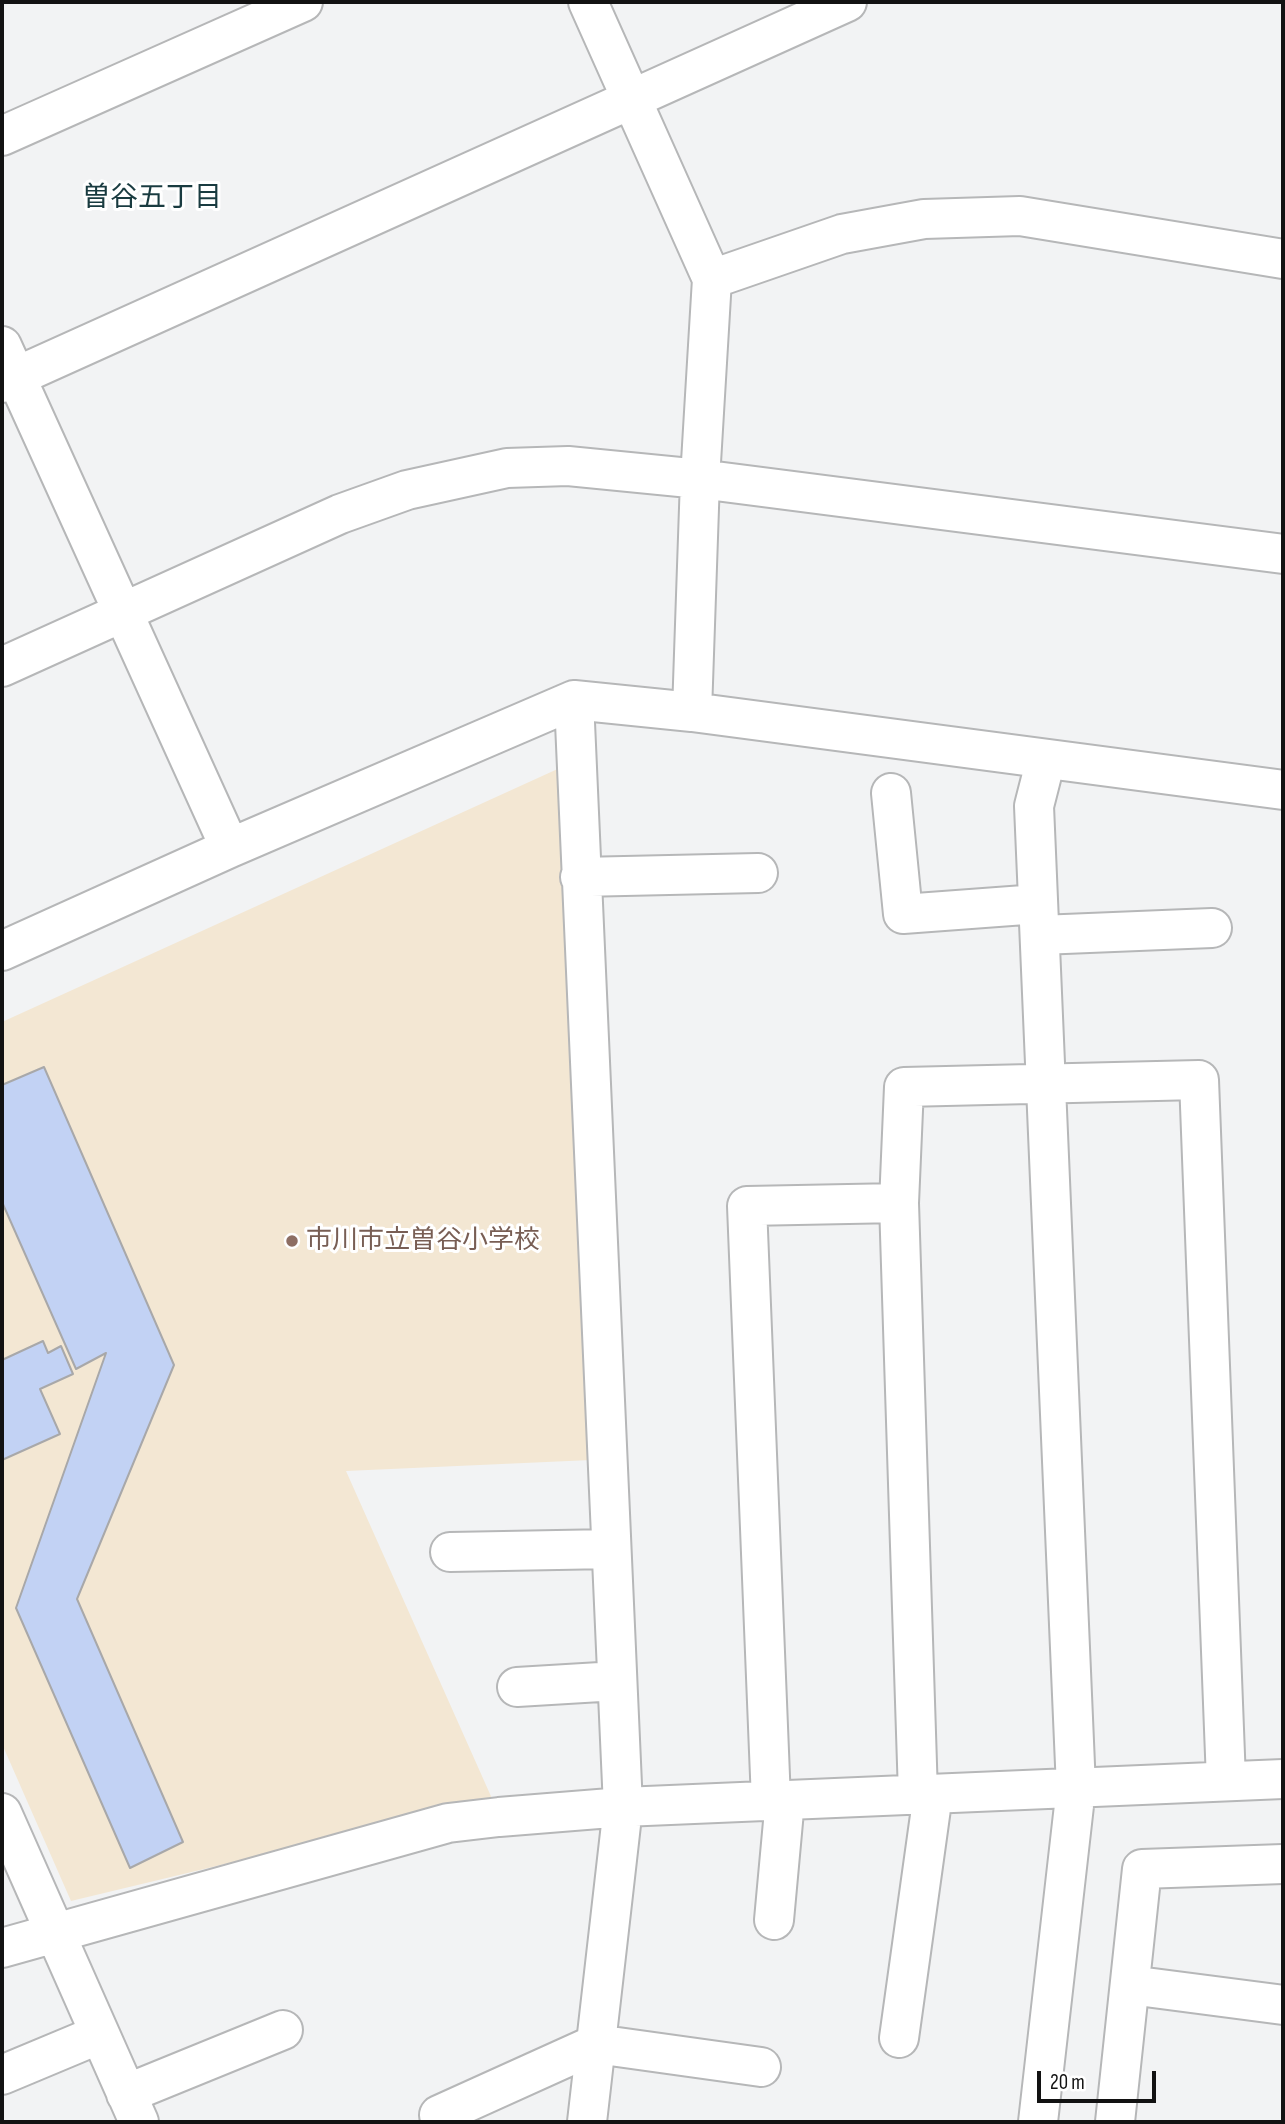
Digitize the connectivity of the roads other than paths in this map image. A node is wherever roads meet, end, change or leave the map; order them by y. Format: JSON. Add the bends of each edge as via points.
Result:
{"nodes":[{"id":1,"x":303,"y":2,"type":"edge"},
{"id":2,"x":588,"y":2,"type":"edge"},
{"id":3,"x":833,"y":5,"type":"edge"},
{"id":4,"x":631,"y":99,"type":"junction"},
{"id":5,"x":2,"y":136,"type":"edge"},
{"id":6,"x":1283,"y":259,"type":"edge"},
{"id":7,"x":712,"y":279,"type":"junction"},
{"id":8,"x":6,"y":369,"type":"edge"},
{"id":9,"x":700,"y":479,"type":"junction"},
{"id":10,"x":1283,"y":554,"type":"edge"},
{"id":11,"x":122,"y":612,"type":"junction"},
{"id":12,"x":2,"y":667,"type":"edge"},
{"id":13,"x":574,"y":700,"type":"junction"},
{"id":14,"x":692,"y":712,"type":"junction"},
{"id":15,"x":1046,"y":759,"type":"junction"},
{"id":16,"x":1283,"y":790,"type":"edge"},
{"id":17,"x":891,"y":793,"type":"dead end"},
{"id":18,"x":230,"y":848,"type":"junction"},
{"id":19,"x":758,"y":873,"type":"dead end"},
{"id":20,"x":580,"y":877,"type":"junction"},
{"id":21,"x":1039,"y":919,"type":"junction"},
{"id":22,"x":1212,"y":928,"type":"dead end"},
{"id":23,"x":2,"y":951,"type":"edge"},
{"id":24,"x":1046,"y":1082,"type":"junction"},
{"id":25,"x":899,"y":1203,"type":"junction"},
{"id":26,"x":611,"y":1549,"type":"junction"},
{"id":27,"x":450,"y":1552,"type":"dead end"},
{"id":28,"x":617,"y":1681,"type":"junction"},
{"id":29,"x":517,"y":1687,"type":"dead end"},
{"id":30,"x":1283,"y":1779,"type":"edge"},
{"id":31,"x":1226,"y":1782,"type":"junction"},
{"id":32,"x":1076,"y":1788,"type":"junction"},
{"id":33,"x":926,"y":1795,"type":"junction"},
{"id":34,"x":778,"y":1801,"type":"junction"},
{"id":35,"x":623,"y":1807,"type":"junction"},
{"id":36,"x":2,"y":1813,"type":"edge"},
{"id":37,"x":1283,"y":1864,"type":"edge"},
{"id":38,"x":774,"y":1920,"type":"dead end"},
{"id":39,"x":55,"y":1933,"type":"junction"},
{"id":40,"x":2,"y":1948,"type":"edge"},
{"id":41,"x":1130,"y":1985,"type":"junction"},
{"id":42,"x":1283,"y":2006,"type":"edge"},
{"id":43,"x":283,"y":2030,"type":"dead end"},
{"id":44,"x":100,"y":2034,"type":"junction"},
{"id":45,"x":899,"y":2038,"type":"dead end"},
{"id":46,"x":596,"y":2044,"type":"junction"},
{"id":47,"x":761,"y":2067,"type":"dead end"},
{"id":48,"x":2,"y":2075,"type":"edge"},
{"id":49,"x":132,"y":2108,"type":"edge"},
{"id":50,"x":439,"y":2115,"type":"dead end"},
{"id":51,"x":587,"y":2122,"type":"edge"},
{"id":52,"x":1038,"y":2122,"type":"edge"},
{"id":53,"x":1115,"y":2122,"type":"edge"}],
"edges":[{"from":1,"to":5,"type":"street"},
{"from":2,"to":4,"type":"street"},
{"from":3,"to":4,"type":"street"},
{"from":4,"to":7,"type":"street"},
{"from":4,"to":8,"type":"street"},
{"from":6,"to":7,"type":"street","via":[[1020,216],[924,219],[842,234]]},
{"from":7,"to":9,"type":"street"},
{"from":8,"to":11,"type":"street"},
{"from":9,"to":10,"type":"street"},
{"from":9,"to":11,"type":"street","via":[[568,466],[507,468],[407,490],[340,514]]},
{"from":9,"to":14,"type":"street"},
{"from":11,"to":12,"type":"street"},
{"from":11,"to":18,"type":"street"},
{"from":13,"to":14,"type":"street"},
{"from":13,"to":18,"type":"street"},
{"from":13,"to":20,"type":"street"},
{"from":14,"to":15,"type":"street"},
{"from":15,"to":16,"type":"street"},
{"from":15,"to":21,"type":"street","via":[[1034,806]]},
{"from":17,"to":21,"type":"street","via":[[903,914]]},
{"from":18,"to":23,"type":"street"},
{"from":19,"to":20,"type":"street"},
{"from":20,"to":26,"type":"street"},
{"from":21,"to":22,"type":"street"},
{"from":21,"to":24,"type":"street"},
{"from":24,"to":25,"type":"street","via":[[904,1087]]},
{"from":24,"to":31,"type":"street","via":[[1199,1080]]},
{"from":24,"to":32,"type":"street"},
{"from":25,"to":33,"type":"street"},
{"from":25,"to":34,"type":"street","via":[[747,1206]]},
{"from":26,"to":27,"type":"street"},
{"from":26,"to":28,"type":"street"},
{"from":28,"to":29,"type":"street"},
{"from":28,"to":35,"type":"street"},
{"from":30,"to":31,"type":"street"},
{"from":31,"to":32,"type":"street"},
{"from":32,"to":33,"type":"street"},
{"from":32,"to":52,"type":"street"},
{"from":33,"to":34,"type":"street"},
{"from":33,"to":45,"type":"street"},
{"from":34,"to":35,"type":"street"},
{"from":34,"to":38,"type":"street"},
{"from":35,"to":39,"type":"street","via":[[448,1823]]},
{"from":35,"to":46,"type":"street"},
{"from":36,"to":39,"type":"street"},
{"from":37,"to":41,"type":"street","via":[[1142,1869]]},
{"from":39,"to":40,"type":"street"},
{"from":39,"to":44,"type":"street"},
{"from":41,"to":42,"type":"street"},
{"from":41,"to":53,"type":"street"},
{"from":43,"to":49,"type":"street"},
{"from":44,"to":48,"type":"street"},
{"from":44,"to":49,"type":"street"},
{"from":46,"to":47,"type":"street"},
{"from":46,"to":50,"type":"street"},
{"from":46,"to":51,"type":"street"}]}
